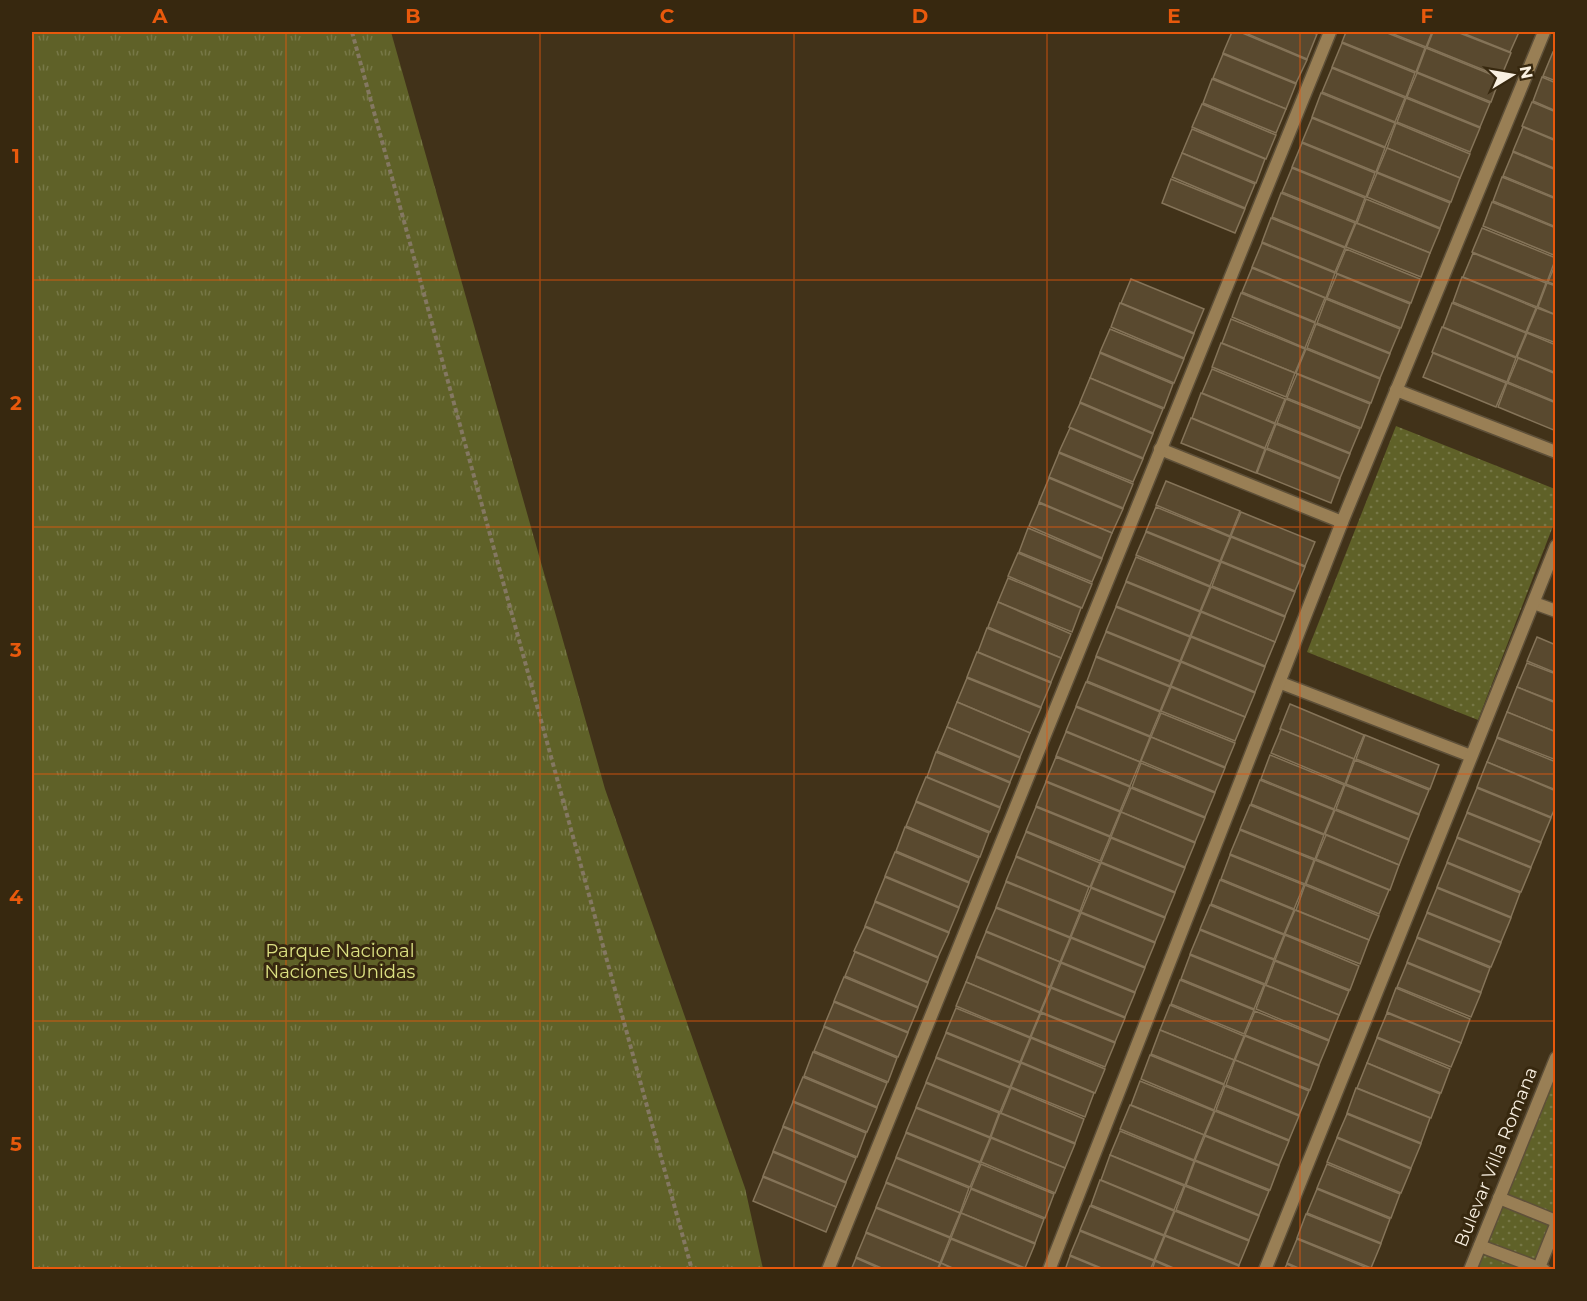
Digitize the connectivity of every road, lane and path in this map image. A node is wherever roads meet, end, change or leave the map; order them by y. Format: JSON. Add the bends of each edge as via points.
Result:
{"nodes":[{"id":1,"x":352,"y":32,"type":"edge"},
{"id":2,"x":1330,"y":32,"type":"edge"},
{"id":3,"x":1544,"y":32,"type":"edge"},
{"id":4,"x":1396,"y":390,"type":"junction"},
{"id":5,"x":1160,"y":450,"type":"junction"},
{"id":6,"x":1556,"y":452,"type":"edge"},
{"id":7,"x":1342,"y":522,"type":"junction"},
{"id":8,"x":1556,"y":546,"type":"edge"},
{"id":9,"x":1534,"y":603,"type":"junction"},
{"id":10,"x":1556,"y":611,"type":"edge"},
{"id":11,"x":1281,"y":683,"type":"junction"},
{"id":12,"x":1471,"y":756,"type":"junction"},
{"id":13,"x":1556,"y":1058,"type":"edge"},
{"id":14,"x":1499,"y":1198,"type":"junction"},
{"id":15,"x":1556,"y":1223,"type":"edge"},
{"id":16,"x":1480,"y":1246,"type":"junction"},
{"id":17,"x":692,"y":1269,"type":"edge"},
{"id":18,"x":828,"y":1269,"type":"edge"},
{"id":19,"x":1048,"y":1269,"type":"edge"},
{"id":20,"x":1265,"y":1269,"type":"edge"},
{"id":21,"x":1470,"y":1269,"type":"edge"},
{"id":22,"x":1540,"y":1269,"type":"edge"}],
"edges":[{"from":1,"to":17,"type":"path"},
{"from":2,"to":5,"type":"street"},
{"from":3,"to":4,"type":"street"},
{"from":4,"to":6,"type":"street"},
{"from":4,"to":7,"type":"street"},
{"from":5,"to":7,"type":"street"},
{"from":5,"to":18,"type":"street"},
{"from":7,"to":11,"type":"street"},
{"from":8,"to":9,"type":"street"},
{"from":9,"to":10,"type":"street"},
{"from":9,"to":12,"type":"street"},
{"from":11,"to":12,"type":"street"},
{"from":11,"to":19,"type":"street"},
{"from":12,"to":20,"type":"street"},
{"from":13,"to":14,"type":"street","name":"Bulevar Villa Romana"},
{"from":14,"to":15,"type":"street"},
{"from":14,"to":16,"type":"street","name":"Bulevar Villa Romana"},
{"from":15,"to":22,"type":"street"},
{"from":16,"to":21,"type":"street","name":"Bulevar Villa Romana"},
{"from":16,"to":22,"type":"street"}]}
